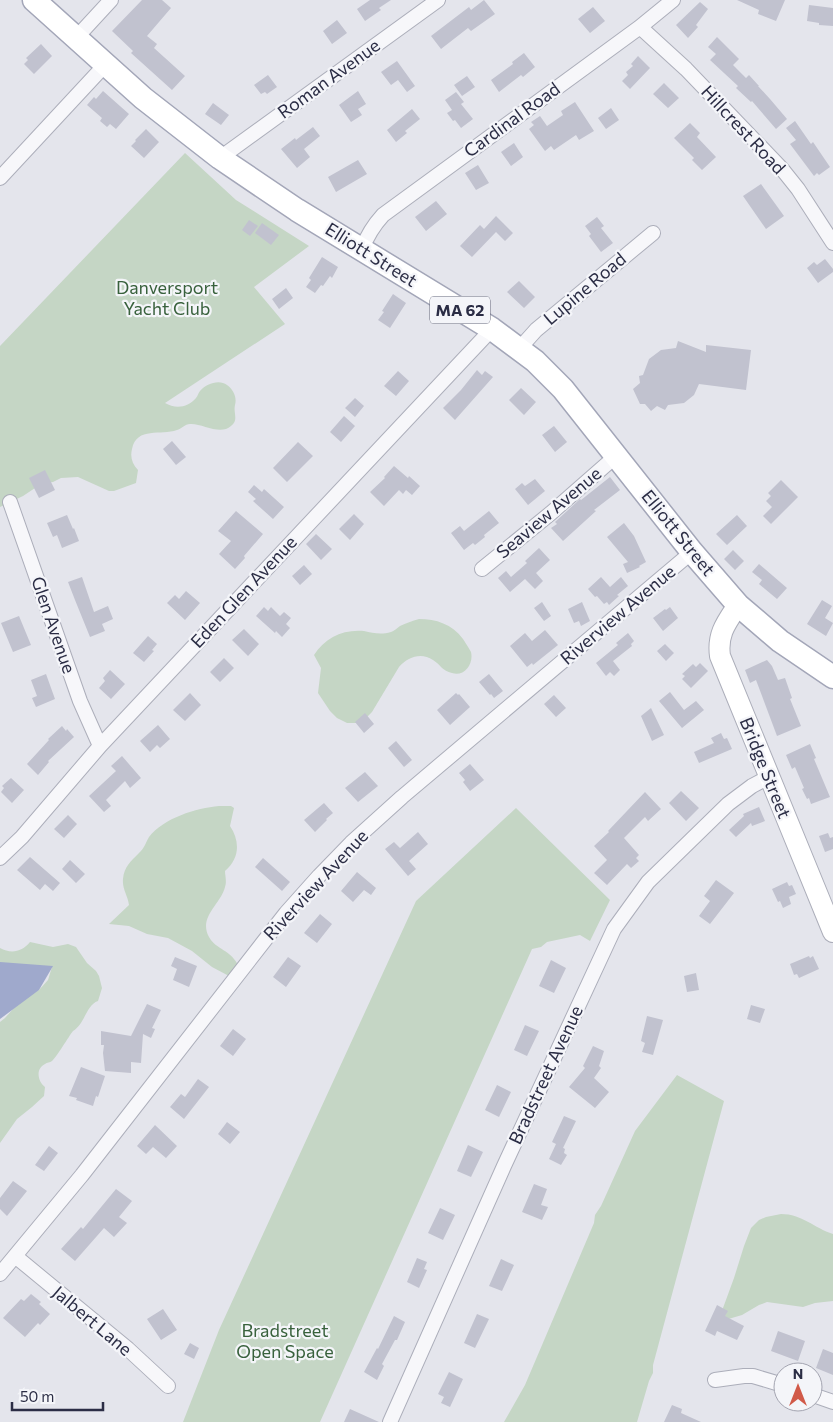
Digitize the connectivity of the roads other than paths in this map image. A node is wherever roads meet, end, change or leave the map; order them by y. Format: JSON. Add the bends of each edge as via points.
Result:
{"nodes":[{"id":1,"x":34,"y":0,"type":"edge"},
{"id":2,"x":110,"y":0,"type":"edge"},
{"id":3,"x":673,"y":0,"type":"edge"},
{"id":4,"x":430,"y":3,"type":"edge"},
{"id":5,"x":640,"y":27,"type":"junction"},
{"id":6,"x":76,"y":38,"type":"junction"},
{"id":7,"x":105,"y":65,"type":"junction"},
{"id":8,"x":220,"y":158,"type":"junction"},
{"id":9,"x":0,"y":178,"type":"edge"},
{"id":10,"x":653,"y":233,"type":"dead end"},
{"id":11,"x":833,"y":243,"type":"edge"},
{"id":12,"x":362,"y":249,"type":"junction"},
{"id":13,"x":492,"y":329,"type":"junction"},
{"id":14,"x":520,"y":349,"type":"junction"},
{"id":15,"x":616,"y":456,"type":"junction"},
{"id":16,"x":10,"y":502,"type":"dead end"},
{"id":17,"x":692,"y":552,"type":"junction"},
{"id":18,"x":482,"y":569,"type":"dead end"},
{"id":19,"x":738,"y":605,"type":"junction"},
{"id":20,"x":833,"y":677,"type":"edge"},
{"id":21,"x":100,"y":746,"type":"junction"},
{"id":22,"x":769,"y":778,"type":"junction"},
{"id":23,"x":0,"y":858,"type":"edge"},
{"id":24,"x":833,"y":932,"type":"edge"},
{"id":25,"x":15,"y":1256,"type":"junction"},
{"id":26,"x":0,"y":1274,"type":"edge"},
{"id":27,"x":715,"y":1380,"type":"dead end"},
{"id":28,"x":773,"y":1382,"type":"edge"},
{"id":29,"x":168,"y":1386,"type":"dead end"},
{"id":30,"x":390,"y":1422,"type":"edge"}],
"edges":[{"from":1,"to":6,"type":"main road","name":"Elliott Street","number":"MA 62"},
{"from":2,"to":6,"type":"street"},
{"from":3,"to":5,"type":"street","name":"Cardinal Road"},
{"from":4,"to":8,"type":"street","name":"Roman Avenue"},
{"from":5,"to":11,"type":"street","name":"Hillcrest Road","via":[[686,69],[782,169]]},
{"from":5,"to":12,"type":"street","name":"Cardinal Road","via":[[383,215]]},
{"from":6,"to":7,"type":"main road","name":"Elliott Street","number":"MA 62"},
{"from":7,"to":8,"type":"main road","name":"Elliott Street","number":"MA 62"},
{"from":7,"to":9,"type":"street"},
{"from":8,"to":12,"type":"main road","name":"Elliott Street","number":"MA 62"},
{"from":10,"to":14,"type":"street","name":"Lupine Road","via":[[536,330]]},
{"from":12,"to":13,"type":"main road","name":"Elliott Street","number":"MA 62"},
{"from":13,"to":14,"type":"main road","name":"Elliott Street","number":"MA 62"},
{"from":13,"to":21,"type":"street","name":"Eden Glen Avenue"},
{"from":14,"to":15,"type":"main road","name":"Elliott Street","number":"MA 62","via":[[563,389]]},
{"from":15,"to":17,"type":"main road","name":"Elliott Street","number":"MA 62"},
{"from":15,"to":18,"type":"street","name":"Seaview Avenue"},
{"from":16,"to":21,"type":"street","name":"Glen Avenue","via":[[80,701]]},
{"from":17,"to":19,"type":"main road","name":"Elliott Street","number":"MA 62"},
{"from":17,"to":25,"type":"street","name":"Riverview Avenue","via":[[402,797],[319,876],[286,913]]},
{"from":19,"to":20,"type":"main road","name":"Elliott Street","number":"MA 62","via":[[780,641]]},
{"from":19,"to":22,"type":"main road","name":"Bridge Street","via":[[721,631],[718,646]]},
{"from":21,"to":23,"type":"street","name":"Eden Glen Avenue"},
{"from":22,"to":24,"type":"main road","name":"Bridge Street"},
{"from":22,"to":30,"type":"street","name":"Bradstreet Avenue","via":[[728,804],[654,875],[614,929]]},
{"from":25,"to":26,"type":"street","name":"Riverview Avenue"},
{"from":25,"to":29,"type":"street","name":"Jalbert Lane"},
{"from":27,"to":28,"type":"street","via":[[753,1376]]}]}
